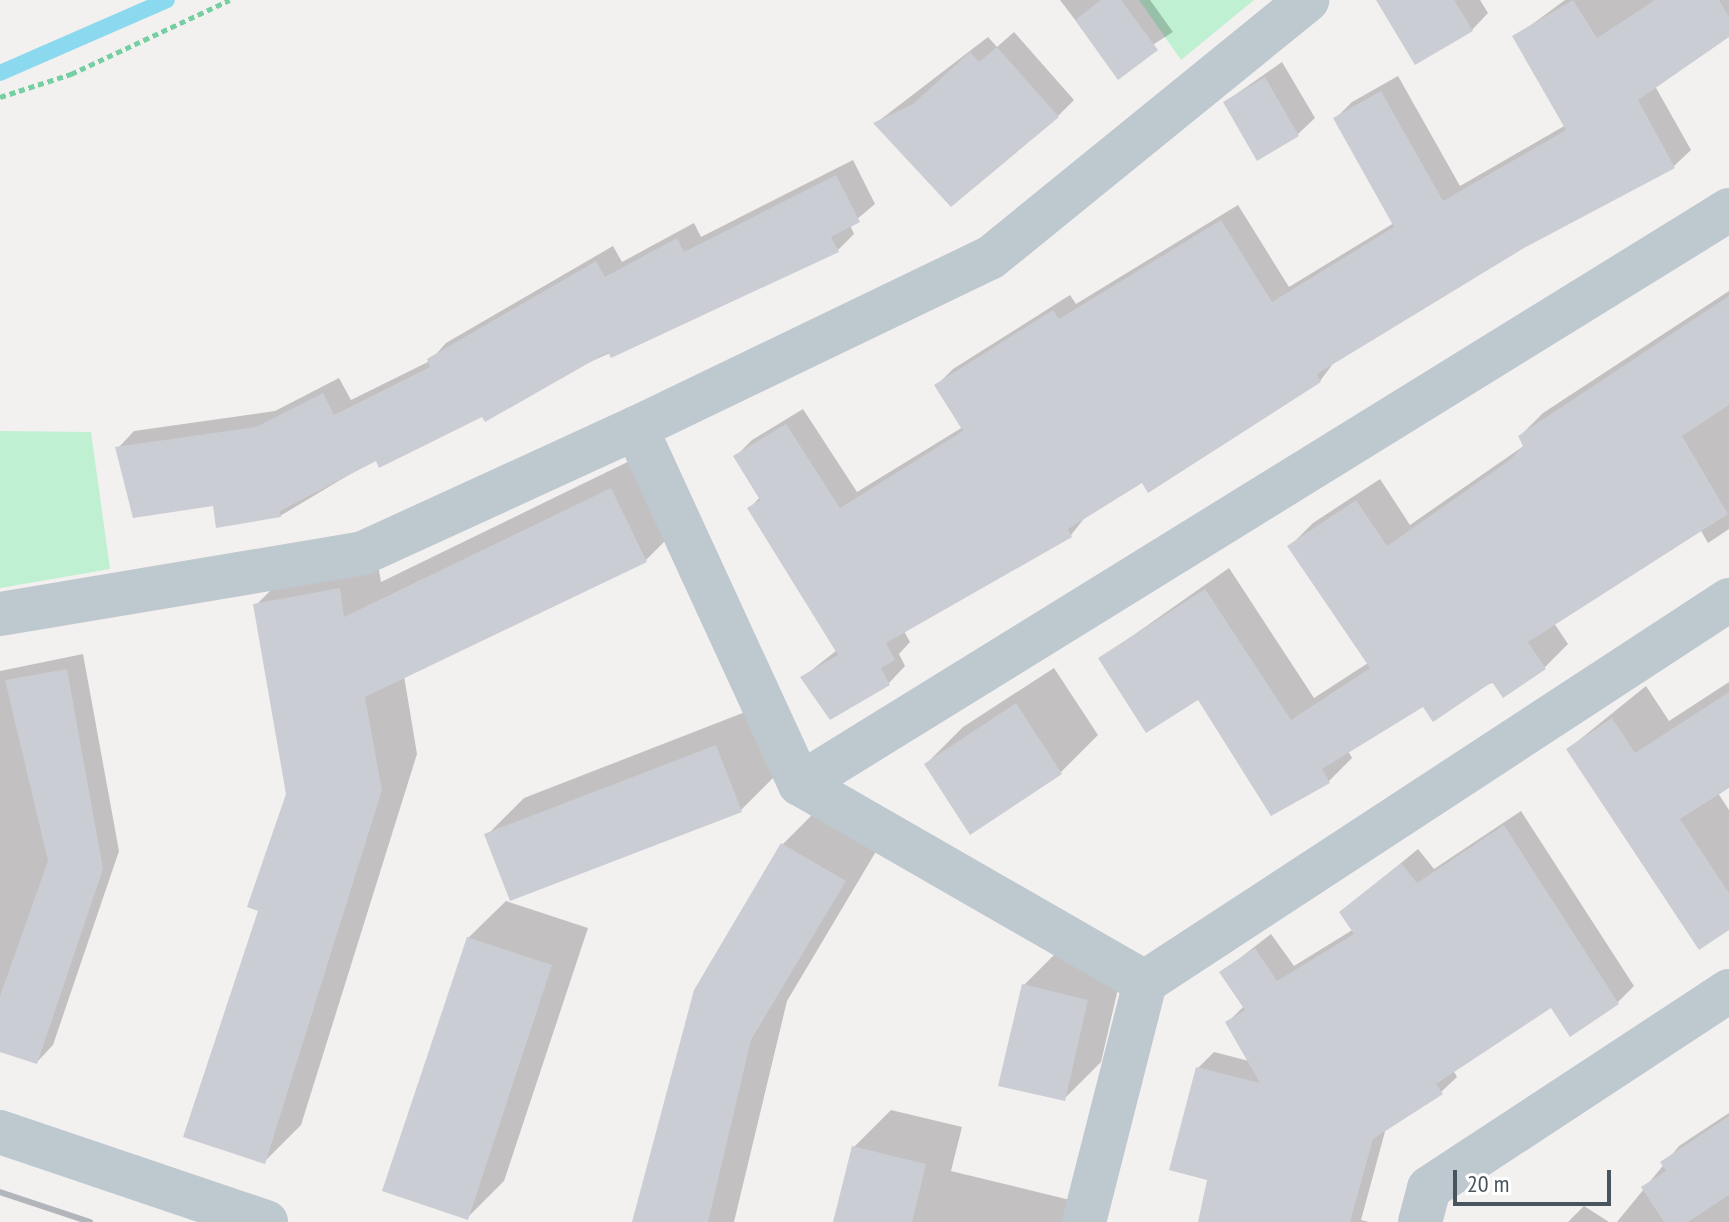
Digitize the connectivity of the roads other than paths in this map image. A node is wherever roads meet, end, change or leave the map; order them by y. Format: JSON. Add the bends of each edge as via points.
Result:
{"nodes":[{"id":1,"x":1307,"y":0,"type":"edge"},
{"id":2,"x":1729,"y":210,"type":"edge"},
{"id":3,"x":636,"y":428,"type":"junction"},
{"id":4,"x":1729,"y":600,"type":"edge"},
{"id":5,"x":0,"y":614,"type":"edge"},
{"id":6,"x":800,"y":784,"type":"junction"},
{"id":7,"x":1145,"y":982,"type":"junction"},
{"id":8,"x":1729,"y":991,"type":"edge"},
{"id":9,"x":0,"y":1132,"type":"edge"},
{"id":10,"x":266,"y":1222,"type":"edge"},
{"id":11,"x":1084,"y":1222,"type":"edge"},
{"id":12,"x":1420,"y":1222,"type":"edge"}],
"edges":[{"from":1,"to":3,"type":"street","via":[[990,258]]},
{"from":2,"to":6,"type":"street"},
{"from":3,"to":5,"type":"street","via":[[363,553]]},
{"from":3,"to":6,"type":"street"},
{"from":4,"to":7,"type":"street"},
{"from":6,"to":7,"type":"street"},
{"from":7,"to":11,"type":"street"},
{"from":8,"to":12,"type":"street","via":[[1429,1188]]},
{"from":9,"to":10,"type":"street"}]}
